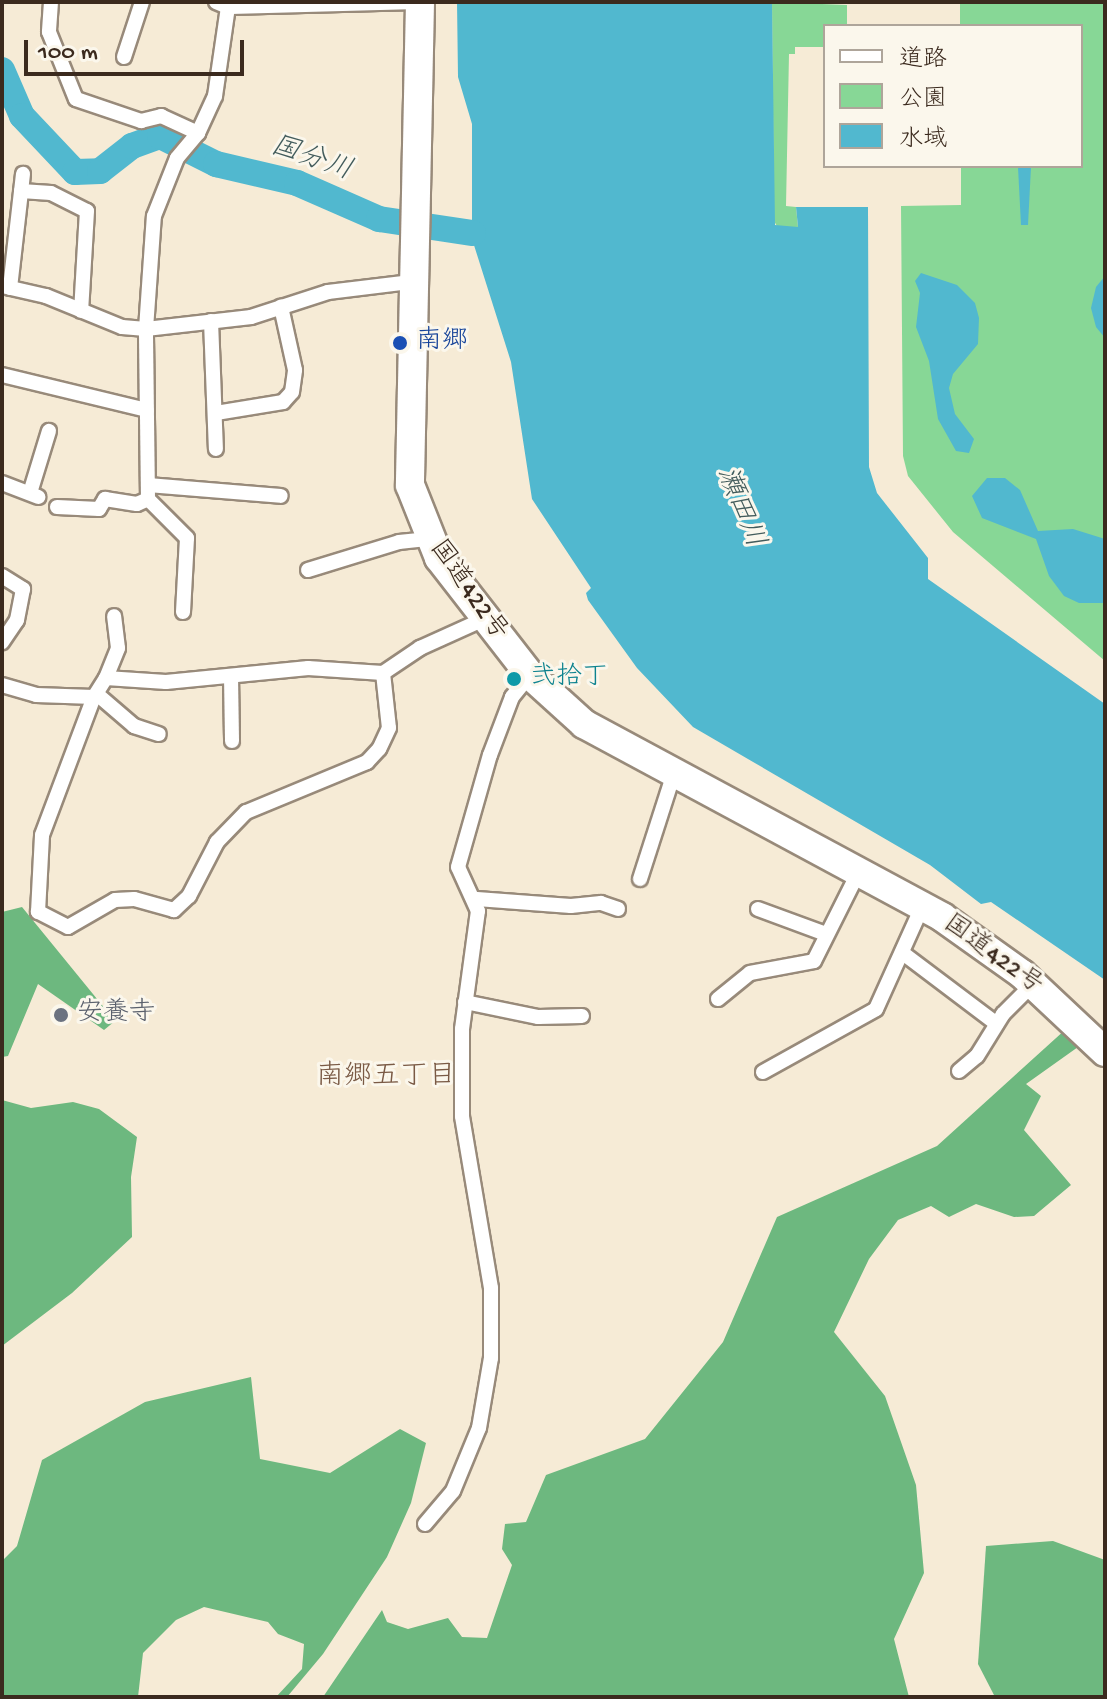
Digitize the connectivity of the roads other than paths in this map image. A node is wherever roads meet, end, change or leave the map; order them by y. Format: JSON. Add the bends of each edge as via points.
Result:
{"nodes":[{"id":1,"x":51,"y":2,"type":"edge"},
{"id":2,"x":142,"y":2,"type":"edge"},
{"id":3,"x":420,"y":2,"type":"edge"},
{"id":4,"x":222,"y":4,"type":"edge"},
{"id":5,"x":124,"y":57,"type":"dead end"},
{"id":6,"x":195,"y":137,"type":"junction"},
{"id":7,"x":23,"y":174,"type":"dead end"},
{"id":8,"x":21,"y":191,"type":"junction"},
{"id":9,"x":411,"y":282,"type":"junction"},
{"id":10,"x":6,"y":287,"type":"edge"},
{"id":11,"x":281,"y":307,"type":"junction"},
{"id":12,"x":81,"y":311,"type":"junction"},
{"id":13,"x":211,"y":321,"type":"junction"},
{"id":14,"x":146,"y":329,"type":"junction"},
{"id":15,"x":2,"y":375,"type":"edge"},
{"id":16,"x":147,"y":410,"type":"junction"},
{"id":17,"x":216,"y":413,"type":"junction"},
{"id":18,"x":49,"y":431,"type":"dead end"},
{"id":19,"x":216,"y":449,"type":"dead end"},
{"id":20,"x":2,"y":483,"type":"edge"},
{"id":21,"x":148,"y":492,"type":"junction"},
{"id":22,"x":281,"y":496,"type":"dead end"},
{"id":23,"x":57,"y":507,"type":"dead end"},
{"id":24,"x":429,"y":539,"type":"junction"},
{"id":25,"x":308,"y":570,"type":"dead end"},
{"id":26,"x":2,"y":576,"type":"edge"},
{"id":27,"x":183,"y":612,"type":"dead end"},
{"id":28,"x":114,"y":616,"type":"dead end"},
{"id":29,"x":482,"y":620,"type":"junction"},
{"id":30,"x":2,"y":642,"type":"edge"},
{"id":31,"x":383,"y":673,"type":"junction"},
{"id":32,"x":530,"y":675,"type":"junction"},
{"id":33,"x":231,"y":676,"type":"junction"},
{"id":34,"x":106,"y":678,"type":"junction"},
{"id":35,"x":2,"y":685,"type":"edge"},
{"id":36,"x":96,"y":696,"type":"junction"},
{"id":37,"x":159,"y":734,"type":"dead end"},
{"id":38,"x":232,"y":741,"type":"dead end"},
{"id":39,"x":674,"y":773,"type":"junction"},
{"id":40,"x":858,"y":873,"type":"junction"},
{"id":41,"x":640,"y":879,"type":"dead end"},
{"id":42,"x":477,"y":899,"type":"junction"},
{"id":43,"x":922,"y":907,"type":"junction"},
{"id":44,"x":618,"y":909,"type":"dead end"},
{"id":45,"x":758,"y":909,"type":"dead end"},
{"id":46,"x":826,"y":934,"type":"junction"},
{"id":47,"x":904,"y":954,"type":"junction"},
{"id":48,"x":1033,"y":984,"type":"junction"},
{"id":49,"x":718,"y":999,"type":"dead end"},
{"id":50,"x":465,"y":1002,"type":"junction"},
{"id":51,"x":582,"y":1016,"type":"dead end"},
{"id":52,"x":997,"y":1024,"type":"junction"},
{"id":53,"x":1105,"y":1052,"type":"edge"},
{"id":54,"x":959,"y":1071,"type":"dead end"},
{"id":55,"x":763,"y":1072,"type":"dead end"},
{"id":56,"x":425,"y":1524,"type":"dead end"}],
"edges":[{"from":1,"to":6,"type":"street","via":[[49,32],[76,99],[141,121],[161,116]]},
{"from":2,"to":5,"type":"street"},
{"from":3,"to":4,"type":"street"},
{"from":3,"to":9,"type":"highway","name":"国道422号"},
{"from":4,"to":6,"type":"street","via":[[215,96]]},
{"from":6,"to":14,"type":"street","via":[[177,158],[154,216]]},
{"from":7,"to":8,"type":"street"},
{"from":8,"to":10,"type":"street"},
{"from":8,"to":12,"type":"street","via":[[51,193],[87,211]]},
{"from":9,"to":11,"type":"street","via":[[328,292]]},
{"from":9,"to":24,"type":"highway","name":"国道422号","via":[[410,485]]},
{"from":10,"to":12,"type":"street"},
{"from":11,"to":13,"type":"street"},
{"from":11,"to":17,"type":"street","via":[[295,370],[292,392],[283,402]]},
{"from":12,"to":14,"type":"street","via":[[122,327]]},
{"from":13,"to":14,"type":"street"},
{"from":13,"to":17,"type":"street"},
{"from":14,"to":16,"type":"street"},
{"from":15,"to":16,"type":"street"},
{"from":16,"to":21,"type":"street"},
{"from":17,"to":19,"type":"street"},
{"from":18,"to":20,"type":"street","via":[[34,495]]},
{"from":21,"to":22,"type":"street"},
{"from":21,"to":23,"type":"street","via":[[137,504],[105,499],[99,509]]},
{"from":21,"to":27,"type":"street","via":[[187,538]]},
{"from":24,"to":25,"type":"street","via":[[399,542]]},
{"from":24,"to":29,"type":"highway","name":"国道422号"},
{"from":26,"to":30,"type":"street","via":[[23,593],[17,620]]},
{"from":28,"to":34,"type":"street","via":[[118,648]]},
{"from":29,"to":31,"type":"street","via":[[420,648]]},
{"from":29,"to":32,"type":"highway","name":"国道422号"},
{"from":31,"to":33,"type":"street","via":[[308,668]]},
{"from":31,"to":36,"type":"street","via":[[389,728],[367,762],[246,812],[217,842],[189,896],[174,910],[134,899],[115,900],[68,927],[38,912],[38,853]]},
{"from":32,"to":39,"type":"highway","name":"国道422号","via":[[584,724]]},
{"from":32,"to":42,"type":"street","via":[[512,697],[460,847],[458,867]]},
{"from":33,"to":34,"type":"street","via":[[166,682]]},
{"from":33,"to":38,"type":"street"},
{"from":34,"to":36,"type":"street"},
{"from":35,"to":36,"type":"street","via":[[36,695]]},
{"from":36,"to":37,"type":"street","via":[[134,726]]},
{"from":39,"to":40,"type":"highway","name":"国道422号"},
{"from":39,"to":41,"type":"street"},
{"from":40,"to":43,"type":"highway","name":"国道422号"},
{"from":40,"to":46,"type":"street"},
{"from":42,"to":44,"type":"street","via":[[601,903]]},
{"from":42,"to":50,"type":"street"},
{"from":43,"to":47,"type":"street"},
{"from":43,"to":48,"type":"highway","name":"国道422号"},
{"from":45,"to":46,"type":"street"},
{"from":46,"to":49,"type":"street","via":[[814,961],[750,973]]},
{"from":47,"to":52,"type":"street"},
{"from":47,"to":55,"type":"street","via":[[876,1009]]},
{"from":48,"to":52,"type":"street"},
{"from":48,"to":53,"type":"highway","name":"国道422号"},
{"from":50,"to":51,"type":"street","via":[[538,1017]]},
{"from":50,"to":56,"type":"street","via":[[462,1116],[491,1288],[491,1358],[479,1428],[453,1491]]},
{"from":52,"to":54,"type":"street","via":[[977,1056]]}]}
